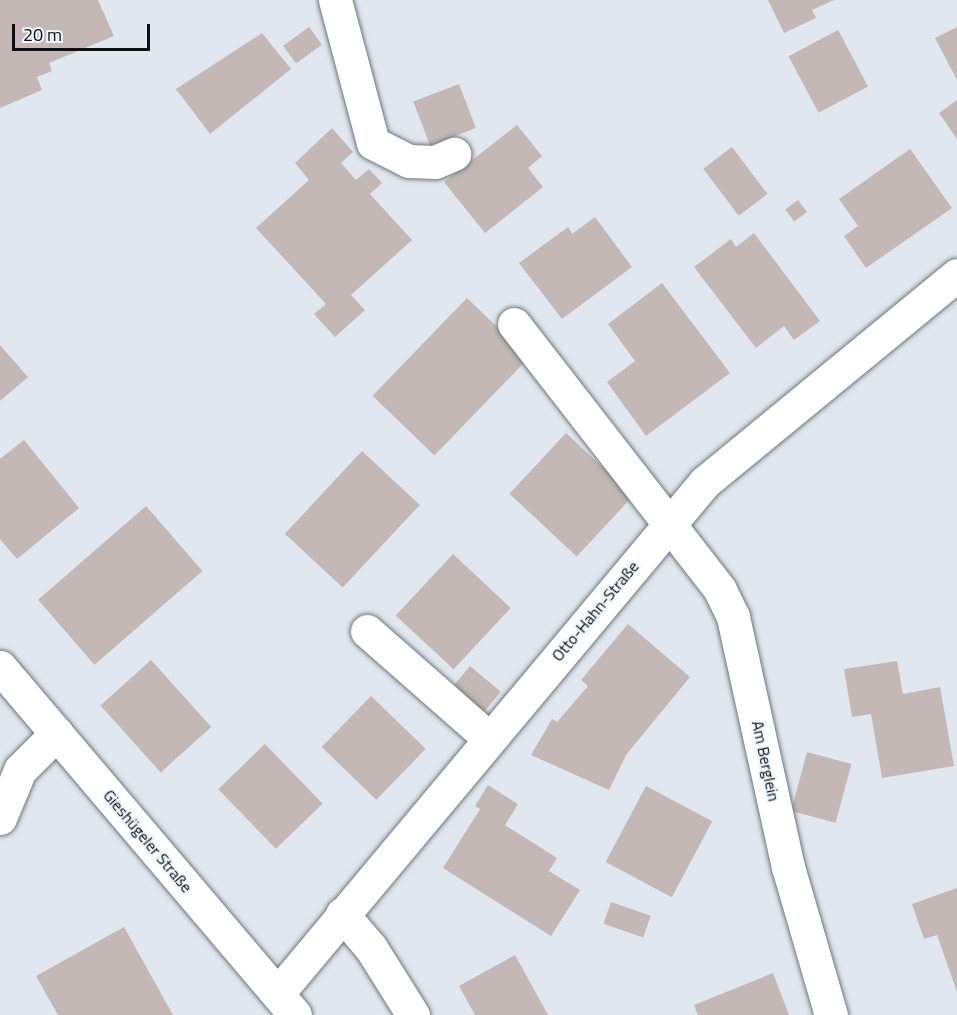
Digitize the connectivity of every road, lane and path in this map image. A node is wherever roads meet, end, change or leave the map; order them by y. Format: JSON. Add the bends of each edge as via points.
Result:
{"nodes":[{"id":1,"x":335,"y":0,"type":"edge"},
{"id":2,"x":454,"y":154,"type":"dead end"},
{"id":3,"x":957,"y":275,"type":"edge"},
{"id":4,"x":514,"y":324,"type":"dead end"},
{"id":5,"x":668,"y":523,"type":"junction"},
{"id":6,"x":367,"y":631,"type":"dead end"},
{"id":7,"x":0,"y":667,"type":"edge"},
{"id":8,"x":57,"y":733,"type":"junction"},
{"id":9,"x":489,"y":738,"type":"junction"},
{"id":10,"x":0,"y":818,"type":"edge"},
{"id":11,"x":342,"y":914,"type":"junction"},
{"id":12,"x":286,"y":1004,"type":"edge"},
{"id":13,"x":413,"y":1015,"type":"edge"},
{"id":14,"x":831,"y":1015,"type":"edge"}],
"edges":[{"from":1,"to":2,"type":"street","via":[[373,143],[409,161],[435,162]]},
{"from":3,"to":5,"type":"street","name":"Otto-Hahn-Straße","via":[[705,482]]},
{"from":4,"to":5,"type":"street","name":"Am Berglein"},
{"from":5,"to":9,"type":"street","name":"Otto-Hahn-Straße"},
{"from":5,"to":14,"type":"street","name":"Am Berglein","via":[[720,590],[733,617],[788,867]]},
{"from":6,"to":9,"type":"street"},
{"from":7,"to":8,"type":"street","name":"Gieshügeler Straße"},
{"from":8,"to":10,"type":"street","via":[[20,771]]},
{"from":8,"to":12,"type":"street","name":"Gieshügeler Straße"},
{"from":9,"to":11,"type":"street","name":"Otto-Hahn-Straße"},
{"from":11,"to":12,"type":"street","name":"Otto-Hahn-Straße"},
{"from":11,"to":13,"type":"street","via":[[371,948]]}]}
